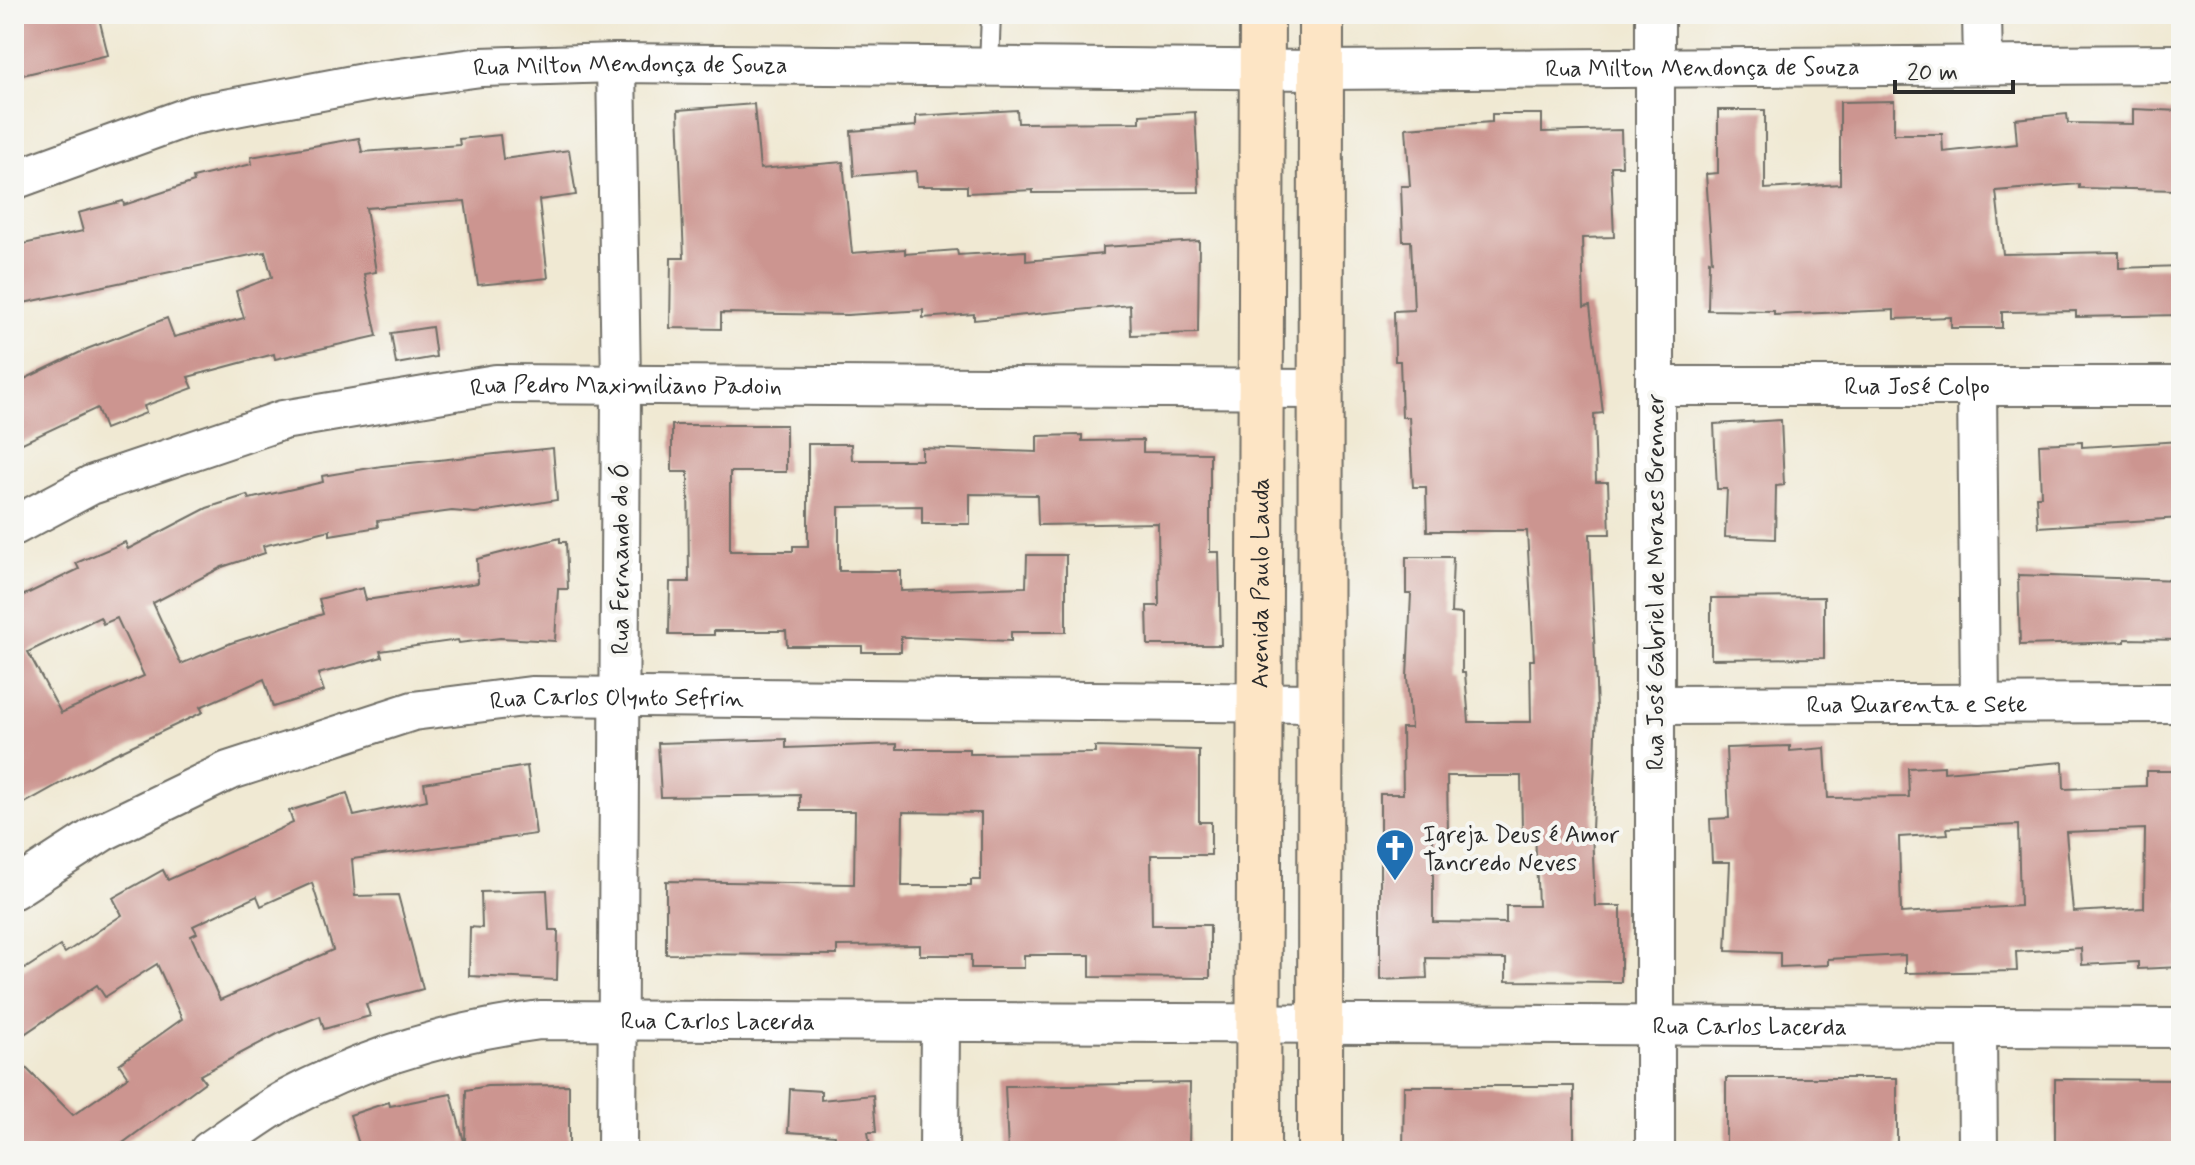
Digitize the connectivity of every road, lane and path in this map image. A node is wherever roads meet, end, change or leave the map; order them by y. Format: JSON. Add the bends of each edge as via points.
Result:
{"nodes":[{"id":1,"x":991,"y":14,"type":"edge"},
{"id":2,"x":1262,"y":14,"type":"edge"},
{"id":3,"x":1321,"y":14,"type":"edge"},
{"id":4,"x":1655,"y":14,"type":"edge"},
{"id":5,"x":1982,"y":14,"type":"edge"},
{"id":6,"x":616,"y":63,"type":"junction"},
{"id":7,"x":2181,"y":64,"type":"edge"},
{"id":8,"x":1983,"y":65,"type":"junction"},
{"id":9,"x":989,"y":66,"type":"junction"},
{"id":10,"x":1655,"y":68,"type":"junction"},
{"id":11,"x":1261,"y":69,"type":"junction"},
{"id":12,"x":1321,"y":70,"type":"junction"},
{"id":13,"x":14,"y":180,"type":"edge"},
{"id":14,"x":621,"y":384,"type":"junction"},
{"id":15,"x":1655,"y":386,"type":"junction"},
{"id":16,"x":1977,"y":386,"type":"junction"},
{"id":17,"x":2181,"y":386,"type":"edge"},
{"id":18,"x":1260,"y":388,"type":"junction"},
{"id":19,"x":1321,"y":389,"type":"junction"},
{"id":20,"x":14,"y":526,"type":"edge"},
{"id":21,"x":620,"y":697,"type":"junction"},
{"id":22,"x":1259,"y":702,"type":"junction"},
{"id":23,"x":1320,"y":703,"type":"junction"},
{"id":24,"x":2181,"y":703,"type":"edge"},
{"id":25,"x":1980,"y":704,"type":"junction"},
{"id":26,"x":1655,"y":705,"type":"junction"},
{"id":27,"x":14,"y":889,"type":"edge"},
{"id":28,"x":618,"y":1021,"type":"junction"},
{"id":29,"x":940,"y":1023,"type":"junction"},
{"id":30,"x":1258,"y":1024,"type":"junction"},
{"id":31,"x":1320,"y":1025,"type":"junction"},
{"id":32,"x":1654,"y":1026,"type":"junction"},
{"id":33,"x":1977,"y":1027,"type":"junction"},
{"id":34,"x":2181,"y":1028,"type":"edge"},
{"id":35,"x":209,"y":1151,"type":"edge"},
{"id":36,"x":617,"y":1151,"type":"edge"},
{"id":37,"x":939,"y":1151,"type":"edge"},
{"id":38,"x":1258,"y":1151,"type":"edge"},
{"id":39,"x":1320,"y":1151,"type":"edge"},
{"id":40,"x":1655,"y":1151,"type":"edge"},
{"id":41,"x":1978,"y":1151,"type":"edge"}],
"edges":[{"from":1,"to":9,"type":"lane"},
{"from":2,"to":11,"type":"main road","name":"Avenida Paulo Lauda"},
{"from":3,"to":12,"type":"main road"},
{"from":4,"to":10,"type":"street","name":"Rua José Gabriel de Moraes Brenner"},
{"from":5,"to":8,"type":"street"},
{"from":6,"to":9,"type":"street","name":"Rua Milton Mendonça de Souza"},
{"from":6,"to":13,"type":"street","name":"Rua Milton Mendonça de Souza","via":[[481,67],[193,115]]},
{"from":6,"to":14,"type":"street","name":"Rua Fernando do Ó"},
{"from":7,"to":8,"type":"street","name":"Rua Milton Mendonça de Souza"},
{"from":8,"to":10,"type":"street","name":"Rua Milton Mendonça de Souza"},
{"from":9,"to":11,"type":"street","name":"Rua Milton Mendonça de Souza"},
{"from":10,"to":12,"type":"street","name":"Rua Milton Mendonça de Souza"},
{"from":10,"to":15,"type":"street","name":"Rua José Gabriel de Moraes Brenner"},
{"from":11,"to":12,"type":"street","name":"Rua Milton Mendonça de Souza"},
{"from":11,"to":18,"type":"main road","name":"Avenida Paulo Lauda"},
{"from":12,"to":19,"type":"main road"},
{"from":14,"to":18,"type":"street","name":"Rua Pedro Maximiliano Padoin"},
{"from":14,"to":20,"type":"street","name":"Rua Pedro Maximiliano Padoin","via":[[496,384],[283,420],[91,485]]},
{"from":14,"to":21,"type":"street","name":"Rua Fernando do Ó"},
{"from":15,"to":16,"type":"street","name":"Rua José Colpo"},
{"from":15,"to":26,"type":"street","name":"Rua José Gabriel de Moraes Brenner"},
{"from":16,"to":17,"type":"street","name":"Rua José Colpo"},
{"from":16,"to":25,"type":"street"},
{"from":18,"to":19,"type":"street","name":"Rua Pedro Maximiliano Padoin"},
{"from":18,"to":22,"type":"main road","name":"Avenida Paulo Lauda"},
{"from":19,"to":23,"type":"main road"},
{"from":21,"to":22,"type":"street","name":"Rua Carlos Olynto Sefrin"},
{"from":21,"to":27,"type":"street","name":"Rua Carlos Olynto Sefrin","via":[[531,696],[413,711],[384,720],[228,771],[102,832]]},
{"from":21,"to":28,"type":"street","name":"Rua Fernando do Ó"},
{"from":22,"to":23,"type":"street","name":"Rua Carlos Olynto Sefrin"},
{"from":22,"to":30,"type":"main road","name":"Avenida Paulo Lauda"},
{"from":23,"to":31,"type":"main road"},
{"from":24,"to":25,"type":"street","name":"Rua Quarenta e Sete"},
{"from":25,"to":26,"type":"street","name":"Rua Quarenta e Sete"},
{"from":26,"to":32,"type":"street","name":"Rua José Gabriel de Moraes Brenner"},
{"from":28,"to":29,"type":"street","name":"Rua Carlos Lacerda"},
{"from":28,"to":35,"type":"street","name":"Rua Carlos Lacerda","via":[[540,1020],[469,1030],[401,1049],[285,1100]]},
{"from":28,"to":36,"type":"street","name":"Rua Fernando do Ó"},
{"from":29,"to":30,"type":"street","name":"Rua Carlos Lacerda"},
{"from":29,"to":37,"type":"street"},
{"from":30,"to":31,"type":"street","name":"Rua Carlos Lacerda"},
{"from":30,"to":38,"type":"main road","name":"Avenida Paulo Lauda"},
{"from":31,"to":32,"type":"street","name":"Rua Carlos Lacerda"},
{"from":31,"to":39,"type":"main road"},
{"from":32,"to":33,"type":"street","name":"Rua Carlos Lacerda"},
{"from":32,"to":40,"type":"street","name":"Rua José Gabriel de Moraes Brenner"},
{"from":33,"to":34,"type":"street","name":"Rua Carlos Lacerda"},
{"from":33,"to":41,"type":"street"}]}
